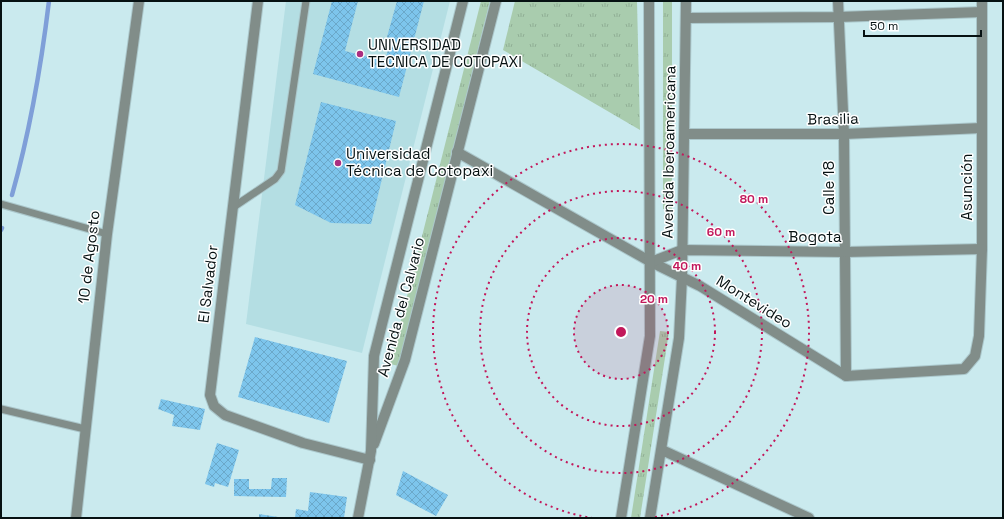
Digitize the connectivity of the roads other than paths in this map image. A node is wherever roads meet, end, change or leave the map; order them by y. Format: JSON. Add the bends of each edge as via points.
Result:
{"nodes":[{"id":1,"x":139,"y":1,"type":"edge"},
{"id":2,"x":258,"y":1,"type":"edge"},
{"id":3,"x":306,"y":1,"type":"edge"},
{"id":4,"x":463,"y":1,"type":"edge"},
{"id":5,"x":496,"y":1,"type":"edge"},
{"id":6,"x":649,"y":1,"type":"edge"},
{"id":7,"x":686,"y":1,"type":"edge"},
{"id":8,"x":838,"y":1,"type":"edge"},
{"id":9,"x":982,"y":1,"type":"edge"},
{"id":10,"x":982,"y":12,"type":"junction"},
{"id":11,"x":838,"y":17,"type":"junction"},
{"id":12,"x":686,"y":18,"type":"junction"},
{"id":13,"x":982,"y":128,"type":"junction"},
{"id":14,"x":685,"y":134,"type":"junction"},
{"id":15,"x":844,"y":134,"type":"junction"},
{"id":16,"x":457,"y":152,"type":"junction"},
{"id":17,"x":1,"y":204,"type":"edge"},
{"id":18,"x":232,"y":208,"type":"junction"},
{"id":19,"x":107,"y":234,"type":"junction"},
{"id":20,"x":982,"y":249,"type":"junction"},
{"id":21,"x":682,"y":250,"type":"junction"},
{"id":22,"x":845,"y":252,"type":"junction"},
{"id":23,"x":651,"y":262,"type":"junction"},
{"id":24,"x":682,"y":277,"type":"junction"},
{"id":25,"x":846,"y":376,"type":"junction"},
{"id":26,"x":1,"y":409,"type":"edge"},
{"id":27,"x":85,"y":429,"type":"junction"},
{"id":28,"x":662,"y":450,"type":"junction"},
{"id":29,"x":370,"y":456,"type":"junction"},
{"id":30,"x":76,"y":518,"type":"edge"},
{"id":31,"x":358,"y":518,"type":"edge"},
{"id":32,"x":621,"y":518,"type":"edge"},
{"id":33,"x":650,"y":518,"type":"edge"},
{"id":34,"x":809,"y":518,"type":"edge"}],
"edges":[{"from":1,"to":19,"type":"street","name":"10 de Agosto"},
{"from":2,"to":18,"type":"street","name":"El Salvador"},
{"from":3,"to":18,"type":"lane","via":[[281,171],[275,179]]},
{"from":4,"to":29,"type":"street","name":"Avenida del Calvario","via":[[374,356]]},
{"from":5,"to":16,"type":"street","name":"Avenida del Calvario"},
{"from":6,"to":23,"type":"street","name":"Avenida Iberoamericana"},
{"from":7,"to":12,"type":"street","name":"Avenida Iberoamericana"},
{"from":8,"to":11,"type":"street","name":"Calle 18"},
{"from":9,"to":10,"type":"street","name":"Asunción"},
{"from":10,"to":11,"type":"street"},
{"from":10,"to":13,"type":"street","name":"Asunción"},
{"from":11,"to":12,"type":"street"},
{"from":11,"to":15,"type":"street","name":"Calle 18"},
{"from":12,"to":14,"type":"street","name":"Avenida Iberoamericana"},
{"from":13,"to":15,"type":"street","name":"Brasilia"},
{"from":13,"to":20,"type":"street","name":"Asunción"},
{"from":14,"to":15,"type":"street","name":"Brasilia"},
{"from":14,"to":21,"type":"street","name":"Avenida Iberoamericana"},
{"from":15,"to":22,"type":"street","name":"Calle 18"},
{"from":16,"to":23,"type":"street","name":"Montevideo"},
{"from":16,"to":29,"type":"street","name":"Avenida del Calvario","via":[[405,360]]},
{"from":17,"to":19,"type":"lane"},
{"from":18,"to":29,"type":"street","name":"El Salvador","via":[[210,395],[214,406],[225,415],[303,443]]},
{"from":19,"to":27,"type":"street","name":"10 de Agosto"},
{"from":20,"to":22,"type":"street","name":"Bogota"},
{"from":20,"to":25,"type":"street","name":"Asunción","via":[[979,336],[975,356],[964,369]]},
{"from":21,"to":22,"type":"street","name":"Bogota"},
{"from":21,"to":23,"type":"street","name":"Bogota"},
{"from":21,"to":24,"type":"street","name":"Avenida Iberoamericana"},
{"from":22,"to":25,"type":"street","name":"Calle 18"},
{"from":23,"to":24,"type":"street","name":"Montevideo"},
{"from":23,"to":32,"type":"street","name":"Avenida Iberoamericana","via":[[650,336]]},
{"from":24,"to":25,"type":"street","name":"Montevideo"},
{"from":24,"to":28,"type":"street","name":"Avenida Iberoamericana","via":[[679,338]]},
{"from":26,"to":27,"type":"lane"},
{"from":27,"to":30,"type":"street","name":"10 de Agosto"},
{"from":28,"to":33,"type":"street","name":"Avenida Iberoamericana"},
{"from":28,"to":34,"type":"street"},
{"from":29,"to":31,"type":"street"}]}
